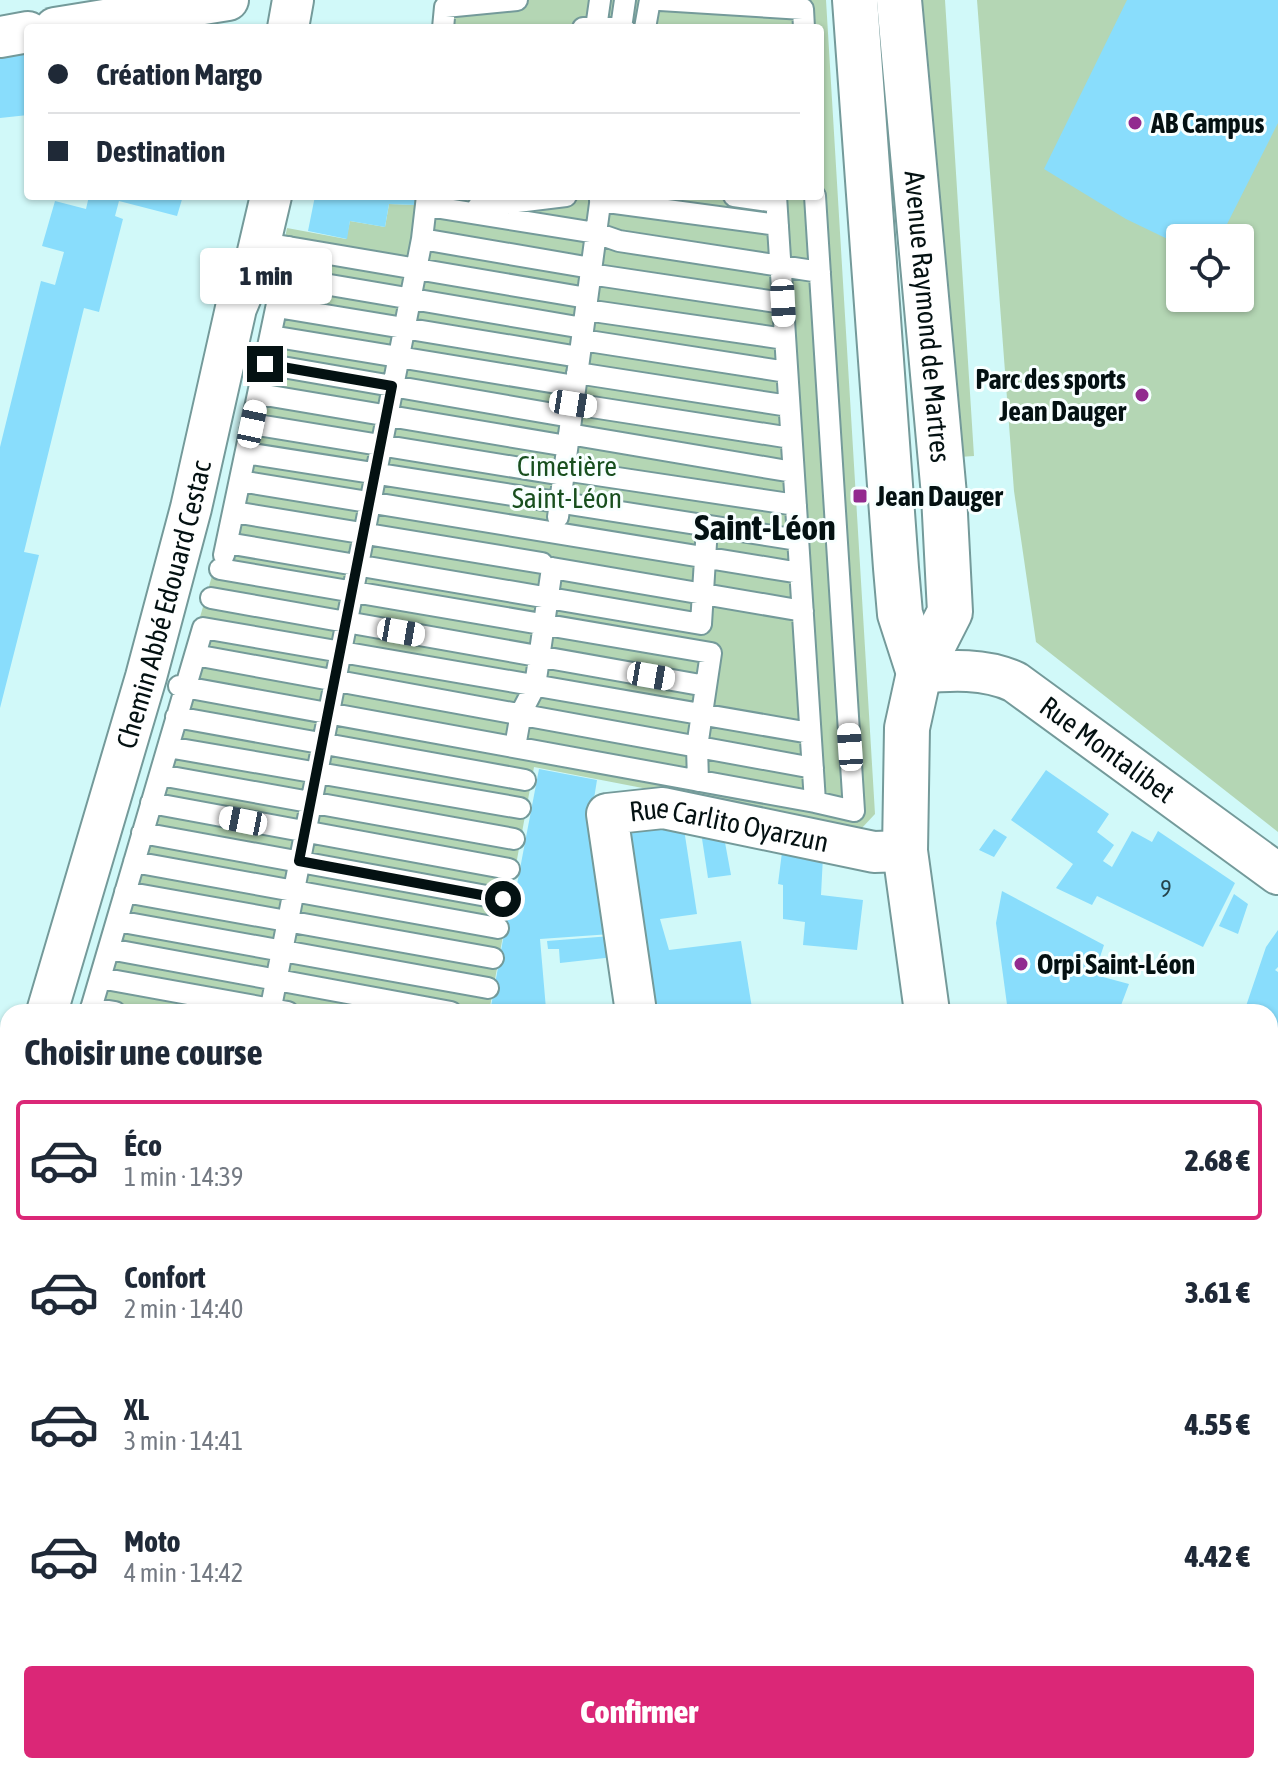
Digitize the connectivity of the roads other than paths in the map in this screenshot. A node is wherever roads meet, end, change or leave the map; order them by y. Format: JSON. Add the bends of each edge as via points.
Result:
{"nodes":[{"id":1,"x":228,"y":0,"type":"edge"},
{"id":2,"x":293,"y":0,"type":"edge"},
{"id":3,"x":517,"y":0,"type":"edge"},
{"id":4,"x":600,"y":0,"type":"edge"},
{"id":5,"x":625,"y":0,"type":"edge"},
{"id":6,"x":650,"y":0,"type":"edge"},
{"id":7,"x":660,"y":0,"type":"edge"},
{"id":8,"x":855,"y":0,"type":"edge"},
{"id":9,"x":899,"y":0,"type":"edge"},
{"id":10,"x":80,"y":24,"type":"edge"},
{"id":11,"x":289,"y":24,"type":"edge"},
{"id":12,"x":443,"y":24,"type":"edge"},
{"id":13,"x":593,"y":24,"type":"edge"},
{"id":14,"x":622,"y":24,"type":"edge"},
{"id":15,"x":646,"y":24,"type":"edge"},
{"id":16,"x":804,"y":24,"type":"edge"},
{"id":17,"x":24,"y":33,"type":"edge"},
{"id":18,"x":0,"y":37,"type":"edge"},
{"id":19,"x":270,"y":200,"type":"edge"},
{"id":20,"x":534,"y":200,"type":"edge"},
{"id":21,"x":600,"y":200,"type":"edge"},
{"id":22,"x":607,"y":200,"type":"edge"},
{"id":23,"x":776,"y":200,"type":"edge"},
{"id":24,"x":815,"y":200,"type":"edge"},
{"id":25,"x":427,"y":201,"type":"edge"},
{"id":26,"x":454,"y":210,"type":"junction"},
{"id":27,"x":778,"y":225,"type":"junction"},
{"id":28,"x":596,"y":233,"type":"junction"},
{"id":29,"x":422,"y":239,"type":"junction"},
{"id":30,"x":780,"y":266,"type":"junction"},
{"id":31,"x":415,"y":268,"type":"junction"},
{"id":32,"x":591,"y":271,"type":"junction"},
{"id":33,"x":820,"y":272,"type":"junction"},
{"id":34,"x":283,"y":277,"type":"junction"},
{"id":35,"x":409,"y":298,"type":"junction"},
{"id":36,"x":783,"y":303,"type":"junction"},
{"id":37,"x":277,"y":307,"type":"junction"},
{"id":38,"x":404,"y":328,"type":"junction"},
{"id":39,"x":271,"y":336,"type":"junction"},
{"id":40,"x":785,"y":339,"type":"junction"},
{"id":41,"x":398,"y":357,"type":"junction"},
{"id":42,"x":265,"y":364,"type":"junction"},
{"id":43,"x":577,"y":372,"type":"junction"},
{"id":44,"x":787,"y":372,"type":"junction"},
{"id":45,"x":392,"y":386,"type":"junction"},
{"id":46,"x":259,"y":394,"type":"junction"},
{"id":47,"x":789,"y":406,"type":"junction"},
{"id":48,"x":386,"y":415,"type":"junction"},
{"id":49,"x":252,"y":424,"type":"junction"},
{"id":50,"x":791,"y":438,"type":"junction"},
{"id":51,"x":380,"y":445,"type":"junction"},
{"id":52,"x":246,"y":453,"type":"junction"},
{"id":53,"x":793,"y":472,"type":"junction"},
{"id":54,"x":564,"y":473,"type":"junction"},
{"id":55,"x":375,"y":475,"type":"junction"},
{"id":56,"x":240,"y":481,"type":"junction"},
{"id":57,"x":369,"y":503,"type":"junction"},
{"id":58,"x":559,"y":505,"type":"junction"},
{"id":59,"x":796,"y":505,"type":"junction"},
{"id":60,"x":234,"y":512,"type":"junction"},
{"id":61,"x":707,"y":527,"type":"junction"},
{"id":62,"x":363,"y":533,"type":"junction"},
{"id":63,"x":555,"y":536,"type":"junction"},
{"id":64,"x":798,"y":540,"type":"junction"},
{"id":65,"x":227,"y":543,"type":"junction"},
{"id":66,"x":705,"y":559,"type":"junction"},
{"id":67,"x":356,"y":565,"type":"junction"},
{"id":68,"x":547,"y":565,"type":"junction"},
{"id":69,"x":220,"y":569,"type":"junction"},
{"id":70,"x":800,"y":573,"type":"junction"},
{"id":71,"x":351,"y":591,"type":"junction"},
{"id":72,"x":703,"y":594,"type":"junction"},
{"id":73,"x":211,"y":598,"type":"junction"},
{"id":74,"x":548,"y":598,"type":"junction"},
{"id":75,"x":803,"y":611,"type":"junction"},
{"id":76,"x":345,"y":622,"type":"junction"},
{"id":77,"x":543,"y":624,"type":"junction"},
{"id":78,"x":701,"y":624,"type":"junction"},
{"id":79,"x":203,"y":628,"type":"junction"},
{"id":80,"x":339,"y":652,"type":"junction"},
{"id":81,"x":711,"y":653,"type":"junction"},
{"id":82,"x":195,"y":655,"type":"junction"},
{"id":83,"x":539,"y":657,"type":"junction"},
{"id":84,"x":919,"y":673,"type":"junction"},
{"id":85,"x":334,"y":681,"type":"junction"},
{"id":86,"x":182,"y":686,"type":"junction"},
{"id":87,"x":535,"y":686,"type":"junction"},
{"id":88,"x":706,"y":686,"type":"junction"},
{"id":89,"x":328,"y":712,"type":"junction"},
{"id":90,"x":521,"y":713,"type":"junction"},
{"id":91,"x":702,"y":714,"type":"junction"},
{"id":92,"x":176,"y":717,"type":"junction"},
{"id":93,"x":810,"y":733,"type":"junction"},
{"id":94,"x":321,"y":743,"type":"junction"},
{"id":95,"x":168,"y":747,"type":"junction"},
{"id":96,"x":515,"y":747,"type":"junction"},
{"id":97,"x":697,"y":747,"type":"junction"},
{"id":98,"x":813,"y":768,"type":"junction"},
{"id":99,"x":316,"y":773,"type":"junction"},
{"id":100,"x":160,"y":775,"type":"junction"},
{"id":101,"x":525,"y":780,"type":"dead end"},
{"id":102,"x":698,"y":781,"type":"junction"},
{"id":103,"x":310,"y":802,"type":"junction"},
{"id":104,"x":815,"y":802,"type":"junction"},
{"id":105,"x":151,"y":803,"type":"junction"},
{"id":106,"x":520,"y":808,"type":"dead end"},
{"id":107,"x":304,"y":832,"type":"junction"},
{"id":108,"x":142,"y":833,"type":"junction"},
{"id":109,"x":514,"y":839,"type":"dead end"},
{"id":110,"x":905,"y":851,"type":"junction"},
{"id":111,"x":299,"y":861,"type":"junction"},
{"id":112,"x":134,"y":862,"type":"junction"},
{"id":113,"x":509,"y":869,"type":"dead end"},
{"id":114,"x":1278,"y":874,"type":"edge"},
{"id":115,"x":293,"y":891,"type":"junction"},
{"id":116,"x":125,"y":892,"type":"junction"},
{"id":117,"x":503,"y":899,"type":"dead end"},
{"id":118,"x":117,"y":921,"type":"junction"},
{"id":119,"x":287,"y":921,"type":"junction"},
{"id":120,"x":498,"y":928,"type":"dead end"},
{"id":121,"x":109,"y":949,"type":"junction"},
{"id":122,"x":281,"y":950,"type":"junction"},
{"id":123,"x":493,"y":958,"type":"dead end"},
{"id":124,"x":100,"y":978,"type":"junction"},
{"id":125,"x":276,"y":979,"type":"junction"},
{"id":126,"x":488,"y":988,"type":"dead end"},
{"id":127,"x":49,"y":1004,"type":"edge"},
{"id":128,"x":93,"y":1004,"type":"edge"},
{"id":129,"x":239,"y":1004,"type":"edge"},
{"id":130,"x":276,"y":1004,"type":"edge"},
{"id":131,"x":409,"y":1004,"type":"edge"},
{"id":132,"x":635,"y":1004,"type":"edge"},
{"id":133,"x":926,"y":1004,"type":"edge"}],
"edges":[{"from":1,"to":10,"type":"street"},
{"from":2,"to":11,"type":"street"},
{"from":3,"to":12,"type":"lane","via":[[445,7]]},
{"from":4,"to":13,"type":"lane"},
{"from":5,"to":14,"type":"lane"},
{"from":6,"to":15,"type":"lane"},
{"from":7,"to":16,"type":"lane","via":[[803,9]]},
{"from":8,"to":84,"type":"main road","name":"Avenue Raymond de Martres","via":[[900,614]]},
{"from":9,"to":84,"type":"main road","name":"Avenue Raymond de Martres","via":[[950,612]]},
{"from":17,"to":18,"type":"street"},
{"from":19,"to":127,"type":"street","name":"Chemin Abbé Edouard Cestac","via":[[256,260],[236,308],[146,677]]},
{"from":20,"to":26,"type":"lane"},
{"from":21,"to":28,"type":"lane"},
{"from":22,"to":27,"type":"lane"},
{"from":23,"to":27,"type":"lane"},
{"from":24,"to":33,"type":"lane"},
{"from":25,"to":26,"type":"lane"},
{"from":25,"to":29,"type":"lane"},
{"from":26,"to":28,"type":"lane"},
{"from":27,"to":30,"type":"lane"},
{"from":28,"to":30,"type":"lane"},
{"from":28,"to":32,"type":"lane"},
{"from":29,"to":31,"type":"lane"},
{"from":29,"to":32,"type":"lane"},
{"from":30,"to":33,"type":"lane"},
{"from":30,"to":36,"type":"lane"},
{"from":31,"to":34,"type":"lane","via":[[286,246]]},
{"from":31,"to":35,"type":"lane"},
{"from":31,"to":43,"type":"lane"},
{"from":32,"to":36,"type":"lane"},
{"from":32,"to":43,"type":"lane"},
{"from":33,"to":104,"type":"lane","via":[[854,811]]},
{"from":34,"to":35,"type":"lane"},
{"from":34,"to":37,"type":"lane"},
{"from":35,"to":38,"type":"lane"},
{"from":35,"to":43,"type":"lane"},
{"from":36,"to":40,"type":"lane"},
{"from":37,"to":38,"type":"lane"},
{"from":37,"to":39,"type":"lane"},
{"from":38,"to":41,"type":"lane"},
{"from":38,"to":43,"type":"lane"},
{"from":39,"to":41,"type":"lane"},
{"from":39,"to":42,"type":"lane"},
{"from":40,"to":43,"type":"lane"},
{"from":40,"to":44,"type":"lane"},
{"from":41,"to":43,"type":"lane"},
{"from":41,"to":45,"type":"lane"},
{"from":42,"to":45,"type":"lane"},
{"from":42,"to":46,"type":"lane"},
{"from":43,"to":44,"type":"lane"},
{"from":43,"to":45,"type":"lane"},
{"from":43,"to":47,"type":"lane"},
{"from":43,"to":48,"type":"lane"},
{"from":43,"to":50,"type":"lane"},
{"from":43,"to":53,"type":"lane"},
{"from":43,"to":54,"type":"lane"},
{"from":44,"to":47,"type":"lane"},
{"from":45,"to":48,"type":"lane"},
{"from":46,"to":48,"type":"lane"},
{"from":46,"to":49,"type":"lane"},
{"from":47,"to":50,"type":"lane"},
{"from":48,"to":51,"type":"lane"},
{"from":49,"to":51,"type":"lane"},
{"from":49,"to":52,"type":"lane"},
{"from":50,"to":53,"type":"lane"},
{"from":51,"to":54,"type":"lane"},
{"from":51,"to":55,"type":"lane"},
{"from":52,"to":55,"type":"lane"},
{"from":52,"to":56,"type":"lane"},
{"from":53,"to":59,"type":"lane"},
{"from":54,"to":58,"type":"lane"},
{"from":54,"to":59,"type":"lane"},
{"from":55,"to":57,"type":"lane"},
{"from":55,"to":58,"type":"lane"},
{"from":56,"to":57,"type":"lane"},
{"from":56,"to":60,"type":"lane"},
{"from":57,"to":62,"type":"lane"},
{"from":57,"to":63,"type":"lane"},
{"from":58,"to":61,"type":"lane"},
{"from":58,"to":63,"type":"lane"},
{"from":59,"to":64,"type":"lane"},
{"from":60,"to":62,"type":"lane"},
{"from":60,"to":65,"type":"lane"},
{"from":61,"to":64,"type":"lane"},
{"from":61,"to":66,"type":"lane"},
{"from":62,"to":67,"type":"lane"},
{"from":62,"to":68,"type":"lane"},
{"from":63,"to":66,"type":"lane"},
{"from":63,"to":68,"type":"lane","via":[[569,554],[565,562]]},
{"from":64,"to":70,"type":"lane"},
{"from":65,"to":67,"type":"lane"},
{"from":65,"to":69,"type":"lane"},
{"from":66,"to":70,"type":"lane"},
{"from":66,"to":72,"type":"lane"},
{"from":67,"to":71,"type":"lane"},
{"from":67,"to":74,"type":"lane"},
{"from":68,"to":72,"type":"lane"},
{"from":68,"to":74,"type":"lane"},
{"from":69,"to":71,"type":"lane"},
{"from":69,"to":73,"type":"lane"},
{"from":70,"to":75,"type":"lane"},
{"from":71,"to":76,"type":"lane"},
{"from":71,"to":77,"type":"lane"},
{"from":72,"to":75,"type":"lane"},
{"from":72,"to":78,"type":"lane"},
{"from":73,"to":76,"type":"lane"},
{"from":73,"to":79,"type":"lane"},
{"from":74,"to":77,"type":"lane"},
{"from":74,"to":78,"type":"lane"},
{"from":75,"to":93,"type":"lane"},
{"from":76,"to":80,"type":"lane"},
{"from":76,"to":83,"type":"lane"},
{"from":77,"to":81,"type":"lane"},
{"from":77,"to":83,"type":"lane"},
{"from":78,"to":81,"type":"lane","via":[[712,638]]},
{"from":79,"to":80,"type":"lane"},
{"from":79,"to":82,"type":"lane"},
{"from":80,"to":85,"type":"lane"},
{"from":80,"to":87,"type":"lane"},
{"from":81,"to":88,"type":"lane"},
{"from":82,"to":85,"type":"lane"},
{"from":82,"to":86,"type":"lane"},
{"from":83,"to":87,"type":"lane"},
{"from":83,"to":88,"type":"lane"},
{"from":84,"to":110,"type":"main road","name":"Avenue Raymond de Martres","via":[[907,728]]},
{"from":84,"to":114,"type":"street","name":"Rue Montalibet","via":[[998,674],[1015,682]]},
{"from":85,"to":89,"type":"lane"},
{"from":85,"to":90,"type":"lane"},
{"from":86,"to":89,"type":"lane"},
{"from":86,"to":92,"type":"lane"},
{"from":87,"to":90,"type":"lane"},
{"from":87,"to":91,"type":"lane"},
{"from":88,"to":91,"type":"lane"},
{"from":89,"to":94,"type":"lane"},
{"from":89,"to":96,"type":"lane"},
{"from":90,"to":96,"type":"lane"},
{"from":90,"to":97,"type":"lane"},
{"from":91,"to":93,"type":"lane"},
{"from":91,"to":97,"type":"lane"},
{"from":92,"to":94,"type":"lane"},
{"from":92,"to":95,"type":"lane"},
{"from":93,"to":98,"type":"lane"},
{"from":94,"to":99,"type":"lane"},
{"from":94,"to":101,"type":"lane"},
{"from":95,"to":99,"type":"lane"},
{"from":95,"to":100,"type":"lane"},
{"from":96,"to":102,"type":"lane"},
{"from":97,"to":98,"type":"lane"},
{"from":97,"to":102,"type":"lane"},
{"from":98,"to":104,"type":"lane"},
{"from":99,"to":103,"type":"lane"},
{"from":99,"to":106,"type":"lane"},
{"from":100,"to":103,"type":"lane"},
{"from":100,"to":105,"type":"lane"},
{"from":102,"to":104,"type":"lane"},
{"from":103,"to":107,"type":"lane"},
{"from":103,"to":109,"type":"lane"},
{"from":105,"to":107,"type":"lane"},
{"from":105,"to":108,"type":"lane"},
{"from":107,"to":111,"type":"lane"},
{"from":107,"to":113,"type":"lane"},
{"from":108,"to":111,"type":"lane"},
{"from":108,"to":112,"type":"lane"},
{"from":110,"to":132,"type":"street","name":"Rue Carlito Oyarzun","via":[[874,852],[663,808],[607,814]]},
{"from":110,"to":133,"type":"main road","name":"Avenue Raymond de Martres"},
{"from":111,"to":115,"type":"lane"},
{"from":111,"to":117,"type":"lane"},
{"from":112,"to":115,"type":"lane"},
{"from":112,"to":116,"type":"lane"},
{"from":115,"to":119,"type":"lane"},
{"from":115,"to":120,"type":"lane"},
{"from":116,"to":118,"type":"lane"},
{"from":116,"to":119,"type":"lane"},
{"from":118,"to":121,"type":"lane"},
{"from":118,"to":122,"type":"lane"},
{"from":119,"to":122,"type":"lane"},
{"from":119,"to":123,"type":"lane"},
{"from":121,"to":124,"type":"lane"},
{"from":121,"to":125,"type":"lane"},
{"from":122,"to":125,"type":"lane"},
{"from":122,"to":126,"type":"lane"},
{"from":124,"to":128,"type":"lane"},
{"from":124,"to":129,"type":"lane"},
{"from":125,"to":130,"type":"lane"},
{"from":125,"to":131,"type":"lane"}]}
